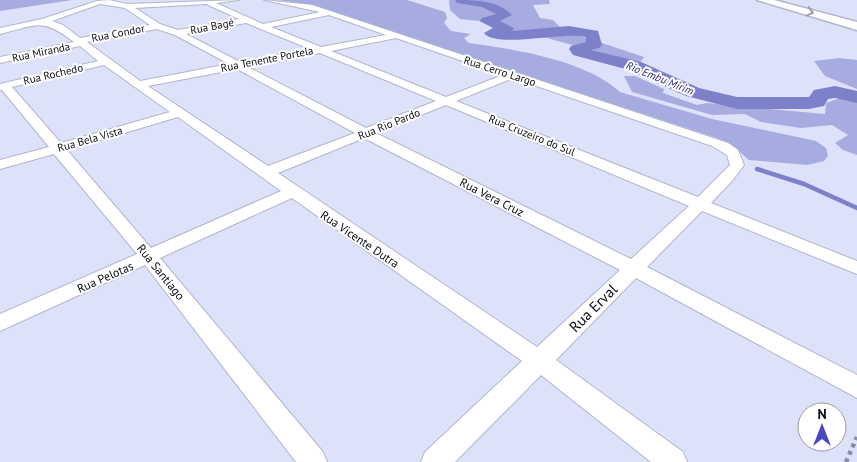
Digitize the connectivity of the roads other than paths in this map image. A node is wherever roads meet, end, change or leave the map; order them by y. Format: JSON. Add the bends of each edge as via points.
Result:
{"nodes":[{"id":1,"x":236,"y":0,"type":"edge"},
{"id":2,"x":267,"y":0,"type":"edge"},
{"id":3,"x":762,"y":0,"type":"edge"},
{"id":4,"x":102,"y":1,"type":"edge"},
{"id":5,"x":208,"y":2,"type":"junction"},
{"id":6,"x":127,"y":6,"type":"junction"},
{"id":7,"x":329,"y":13,"type":"junction"},
{"id":8,"x":247,"y":20,"type":"junction"},
{"id":9,"x":44,"y":21,"type":"junction"},
{"id":10,"x":157,"y":26,"type":"junction"},
{"id":11,"x":264,"y":26,"type":"junction"},
{"id":12,"x":857,"y":26,"type":"edge"},
{"id":13,"x":0,"y":31,"type":"edge"},
{"id":14,"x":178,"y":33,"type":"junction"},
{"id":15,"x":395,"y":36,"type":"junction"},
{"id":16,"x":81,"y":42,"type":"junction"},
{"id":17,"x":321,"y":49,"type":"junction"},
{"id":18,"x":0,"y":60,"type":"edge"},
{"id":19,"x":106,"y":62,"type":"junction"},
{"id":20,"x":236,"y":65,"type":"junction"},
{"id":21,"x":511,"y":75,"type":"junction"},
{"id":22,"x":140,"y":84,"type":"junction"},
{"id":23,"x":3,"y":86,"type":"edge"},
{"id":24,"x":446,"y":101,"type":"junction"},
{"id":25,"x":180,"y":113,"type":"junction"},
{"id":26,"x":366,"y":134,"type":"junction"},
{"id":27,"x":59,"y":148,"type":"junction"},
{"id":28,"x":730,"y":150,"type":"joint"},
{"id":29,"x":0,"y":165,"type":"edge"},
{"id":30,"x":267,"y":172,"type":"junction"},
{"id":31,"x":292,"y":192,"type":"junction"},
{"id":32,"x":702,"y":203,"type":"junction"},
{"id":33,"x":149,"y":257,"type":"junction"},
{"id":34,"x":633,"y":268,"type":"junction"},
{"id":35,"x":857,"y":268,"type":"edge"},
{"id":36,"x":0,"y":323,"type":"edge"},
{"id":37,"x":540,"y":362,"type":"junction"},
{"id":38,"x":857,"y":387,"type":"edge"},
{"id":39,"x":313,"y":462,"type":"edge"},
{"id":40,"x":435,"y":462,"type":"edge"},
{"id":41,"x":673,"y":462,"type":"edge"}],
"edges":[{"from":1,"to":5,"type":"street"},
{"from":2,"to":7,"type":"street","name":"Rua Cerro Largo","via":[[302,4]]},
{"from":3,"to":12,"type":"highway","one_way":true},
{"from":4,"to":6,"type":"street"},
{"from":4,"to":9,"type":"street"},
{"from":5,"to":6,"type":"street"},
{"from":5,"to":8,"type":"street","name":"Rua Cruzeiro do Sul"},
{"from":6,"to":10,"type":"street","name":"Rua Vera Cruz"},
{"from":7,"to":11,"type":"street"},
{"from":7,"to":15,"type":"street","name":"Rua Cerro Largo"},
{"from":8,"to":11,"type":"street","name":"Rua Cruzeiro do Sul"},
{"from":8,"to":14,"type":"street","name":"Rua Bagé"},
{"from":9,"to":13,"type":"street"},
{"from":9,"to":16,"type":"street","name":"Rua Vicente Dutra","via":[[60,27]]},
{"from":10,"to":14,"type":"street","name":"Rua Vera Cruz"},
{"from":10,"to":16,"type":"street","name":"Rua Condor"},
{"from":11,"to":17,"type":"street","name":"Rua Cruzeiro do Sul"},
{"from":14,"to":20,"type":"street","name":"Rua Vera Cruz"},
{"from":15,"to":17,"type":"street","name":"Rua Tenente Portela"},
{"from":15,"to":21,"type":"street","name":"Rua Cerro Largo"},
{"from":16,"to":18,"type":"street","name":"Rua Miranda"},
{"from":16,"to":19,"type":"street","name":"Rua Vicente Dutra"},
{"from":17,"to":20,"type":"street","name":"Rua Tenente Portela"},
{"from":17,"to":24,"type":"street","name":"Rua Cruzeiro do Sul"},
{"from":19,"to":22,"type":"street","name":"Rua Vicente Dutra"},
{"from":19,"to":23,"type":"street","name":"Rua Rochedo"},
{"from":20,"to":22,"type":"street","name":"Rua Tenente Portela"},
{"from":20,"to":26,"type":"street","name":"Rua Vera Cruz"},
{"from":21,"to":24,"type":"street","name":"Rua Rio Pardo"},
{"from":21,"to":28,"type":"street","name":"Rua Cerro Largo"},
{"from":22,"to":25,"type":"street","name":"Rua Vicente Dutra"},
{"from":23,"to":27,"type":"street","name":"Rua Santiago"},
{"from":24,"to":26,"type":"street","name":"Rua Rio Pardo"},
{"from":24,"to":32,"type":"street","name":"Rua Cruzeiro do Sul"},
{"from":25,"to":27,"type":"street","name":"Rua Bela Vista"},
{"from":25,"to":30,"type":"street","name":"Rua Vicente Dutra"},
{"from":26,"to":30,"type":"street","name":"Rua Rio Pardo"},
{"from":26,"to":34,"type":"street","name":"Rua Vera Cruz"},
{"from":27,"to":29,"type":"street","name":"Rua Bela Vista"},
{"from":27,"to":33,"type":"street","name":"Rua Santiago"},
{"from":28,"to":32,"type":"street","name":"Rua Erval","via":[[736,156],[737,165]]},
{"from":30,"to":31,"type":"street","name":"Rua Vicente Dutra"},
{"from":31,"to":33,"type":"street","name":"Rua Pelotas"},
{"from":31,"to":37,"type":"street","name":"Rua Vicente Dutra"},
{"from":32,"to":34,"type":"street","name":"Rua Erval"},
{"from":32,"to":35,"type":"street","name":"Rua Cruzeiro do Sul"},
{"from":33,"to":36,"type":"street","name":"Rua Pelotas"},
{"from":33,"to":39,"type":"street","name":"Rua Santiago"},
{"from":34,"to":37,"type":"street","name":"Rua Erval"},
{"from":34,"to":38,"type":"street","name":"Rua Vera Cruz"},
{"from":37,"to":40,"type":"street","name":"Rua Erval"},
{"from":37,"to":41,"type":"street","name":"Rua Vicente Dutra"}]}
